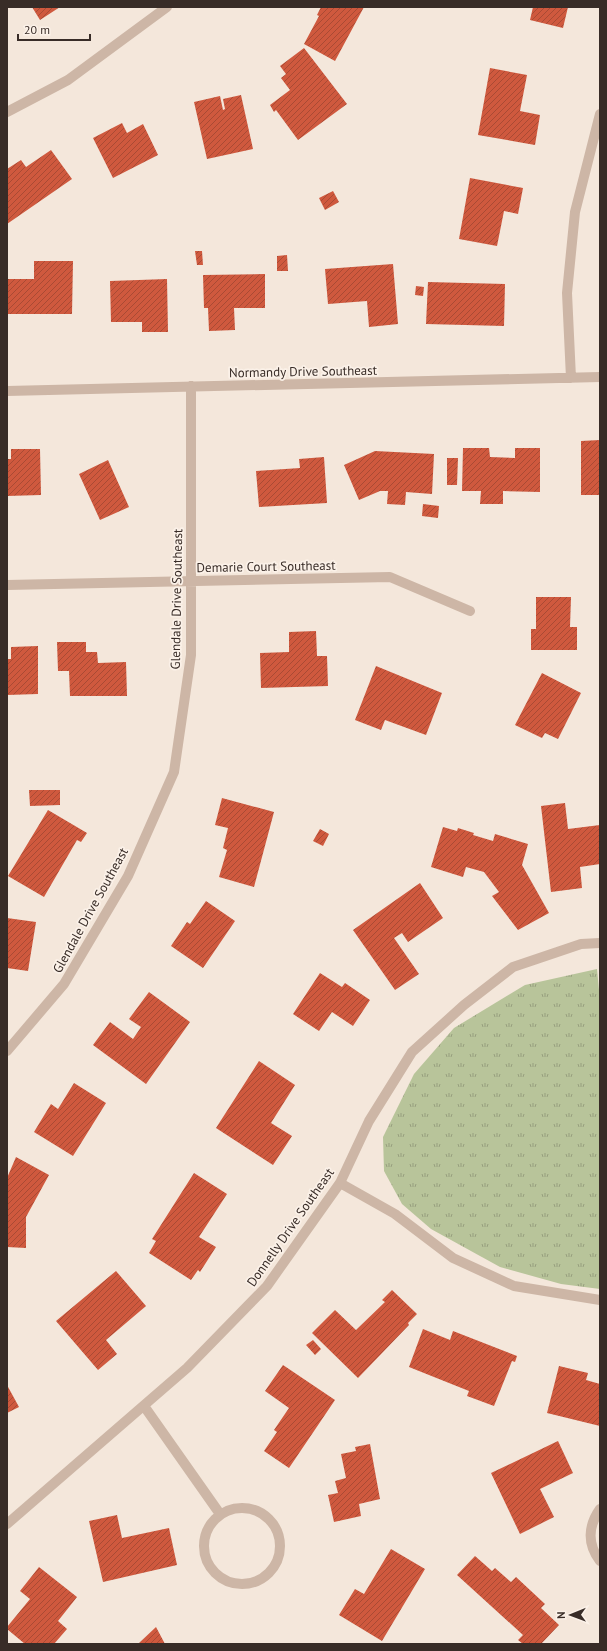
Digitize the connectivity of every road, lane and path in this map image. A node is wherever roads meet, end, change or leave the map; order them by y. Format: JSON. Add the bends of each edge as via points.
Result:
{"nodes":[{"id":1,"x":167,"y":7,"type":"edge"},
{"id":2,"x":7,"y":112,"type":"edge"},
{"id":3,"x":600,"y":114,"type":"edge"},
{"id":4,"x":600,"y":377,"type":"edge"},
{"id":5,"x":571,"y":378,"type":"junction"},
{"id":6,"x":191,"y":386,"type":"junction"},
{"id":7,"x":7,"y":391,"type":"edge"},
{"id":8,"x":191,"y":581,"type":"junction"},
{"id":9,"x":7,"y":585,"type":"edge"},
{"id":10,"x":470,"y":611,"type":"dead end"},
{"id":11,"x":600,"y":943,"type":"edge"},
{"id":12,"x":7,"y":1051,"type":"edge"},
{"id":13,"x":340,"y":1183,"type":"junction"},
{"id":14,"x":600,"y":1300,"type":"edge"},
{"id":15,"x":144,"y":1406,"type":"junction"},
{"id":16,"x":600,"y":1509,"type":"edge"},
{"id":17,"x":220,"y":1514,"type":"junction"},
{"id":18,"x":7,"y":1524,"type":"edge"},
{"id":19,"x":600,"y":1561,"type":"edge"}],
"edges":[{"from":1,"to":2,"type":"street","via":[[68,80]]},
{"from":3,"to":5,"type":"street","via":[[575,212],[567,292]]},
{"from":4,"to":5,"type":"street","name":"Normandy Drive Southeast"},
{"from":5,"to":6,"type":"street","name":"Normandy Drive Southeast"},
{"from":6,"to":7,"type":"street","name":"Normandy Drive Southeast"},
{"from":6,"to":8,"type":"street","name":"Glendale Drive Southeast"},
{"from":8,"to":9,"type":"street","name":"Demarie Court Southeast"},
{"from":8,"to":10,"type":"street","name":"Demarie Court Southeast","via":[[390,577]]},
{"from":8,"to":12,"type":"street","name":"Glendale Drive Southeast","via":[[191,655],[174,772],[128,876],[64,984]]},
{"from":11,"to":13,"type":"street","name":"Donnelly Drive Southeast","via":[[581,944],[513,967],[464,1005],[412,1052],[369,1121]]},
{"from":13,"to":14,"type":"street","via":[[396,1214],[453,1258],[514,1286]]},
{"from":13,"to":15,"type":"street","name":"Donnelly Drive Southeast","via":[[267,1286],[187,1368]]},
{"from":15,"to":17,"type":"street"},
{"from":15,"to":18,"type":"street","name":"Donnelly Drive Southeast"},
{"from":16,"to":19,"type":"street","via":[[590,1531],[591,1543]]},
{"from":17,"to":17,"type":"street","via":[[211,1522],[203,1545],[210,1568],[219,1577],[242,1585],[264,1577],[273,1569],[279,1558],[281,1546],[274,1523],[254,1509],[231,1508]]}]}
